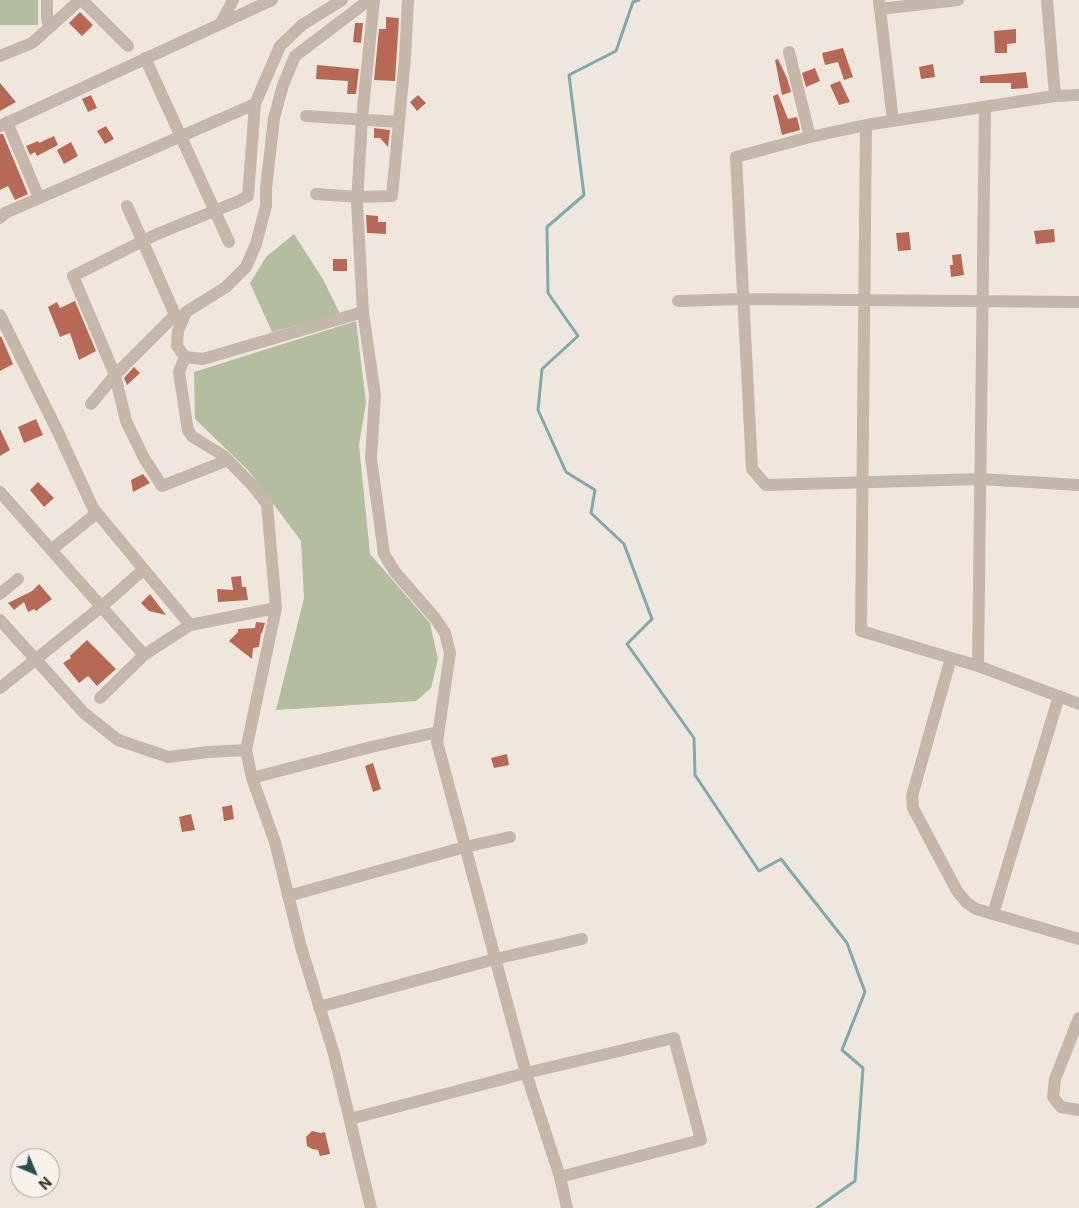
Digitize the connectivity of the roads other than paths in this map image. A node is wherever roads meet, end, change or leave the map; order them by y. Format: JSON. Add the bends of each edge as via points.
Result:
{"nodes":[{"id":1,"x":47,"y":0,"type":"edge"},
{"id":2,"x":81,"y":0,"type":"edge"},
{"id":3,"x":233,"y":0,"type":"edge"},
{"id":4,"x":272,"y":0,"type":"edge"},
{"id":5,"x":342,"y":0,"type":"edge"},
{"id":6,"x":369,"y":0,"type":"edge"},
{"id":7,"x":374,"y":0,"type":"edge"},
{"id":8,"x":408,"y":0,"type":"edge"},
{"id":9,"x":958,"y":0,"type":"edge"},
{"id":10,"x":1047,"y":0,"type":"edge"},
{"id":11,"x":879,"y":5,"type":"edge"},
{"id":12,"x":221,"y":24,"type":"junction"},
{"id":13,"x":53,"y":25,"type":"junction"},
{"id":14,"x":128,"y":46,"type":"dead end"},
{"id":15,"x":789,"y":52,"type":"dead end"},
{"id":16,"x":0,"y":56,"type":"edge"},
{"id":17,"x":145,"y":58,"type":"junction"},
{"id":18,"x":1079,"y":95,"type":"edge"},
{"id":19,"x":1055,"y":96,"type":"junction"},
{"id":20,"x":255,"y":104,"type":"junction"},
{"id":21,"x":985,"y":107,"type":"junction"},
{"id":22,"x":306,"y":116,"type":"dead end"},
{"id":23,"x":362,"y":118,"type":"junction"},
{"id":24,"x":893,"y":121,"type":"junction"},
{"id":25,"x":399,"y":122,"type":"junction"},
{"id":26,"x":3,"y":124,"type":"edge"},
{"id":27,"x":866,"y":125,"type":"junction"},
{"id":28,"x":180,"y":136,"type":"junction"},
{"id":29,"x":810,"y":137,"type":"junction"},
{"id":30,"x":316,"y":194,"type":"dead end"},
{"id":31,"x":358,"y":197,"type":"junction"},
{"id":32,"x":39,"y":198,"type":"junction"},
{"id":33,"x":127,"y":206,"type":"dead end"},
{"id":34,"x":215,"y":211,"type":"junction"},
{"id":35,"x":0,"y":218,"type":"edge"},
{"id":36,"x":143,"y":241,"type":"junction"},
{"id":37,"x":229,"y":242,"type":"dead end"},
{"id":38,"x":742,"y":298,"type":"junction"},
{"id":39,"x":864,"y":300,"type":"junction"},
{"id":40,"x":678,"y":301,"type":"dead end"},
{"id":41,"x":982,"y":301,"type":"junction"},
{"id":42,"x":1079,"y":302,"type":"edge"},
{"id":43,"x":362,"y":312,"type":"junction"},
{"id":44,"x":0,"y":315,"type":"edge"},
{"id":45,"x":178,"y":320,"type":"junction"},
{"id":46,"x":185,"y":357,"type":"junction"},
{"id":47,"x":115,"y":375,"type":"junction"},
{"id":48,"x":92,"y":404,"type":"dead end"},
{"id":49,"x":228,"y":460,"type":"junction"},
{"id":50,"x":980,"y":479,"type":"junction"},
{"id":51,"x":862,"y":482,"type":"junction"},
{"id":52,"x":1079,"y":485,"type":"edge"},
{"id":53,"x":0,"y":492,"type":"edge"},
{"id":54,"x":97,"y":513,"type":"junction"},
{"id":55,"x":51,"y":550,"type":"junction"},
{"id":56,"x":143,"y":570,"type":"junction"},
{"id":57,"x":18,"y":579,"type":"dead end"},
{"id":58,"x":0,"y":594,"type":"edge"},
{"id":59,"x":101,"y":607,"type":"junction"},
{"id":60,"x":276,"y":608,"type":"junction"},
{"id":61,"x":0,"y":620,"type":"edge"},
{"id":62,"x":190,"y":625,"type":"junction"},
{"id":63,"x":144,"y":655,"type":"junction"},
{"id":64,"x":951,"y":658,"type":"junction"},
{"id":65,"x":35,"y":660,"type":"junction"},
{"id":66,"x":978,"y":666,"type":"junction"},
{"id":67,"x":0,"y":688,"type":"edge"},
{"id":68,"x":1059,"y":696,"type":"junction"},
{"id":69,"x":100,"y":698,"type":"dead end"},
{"id":70,"x":1079,"y":704,"type":"edge"},
{"id":71,"x":438,"y":732,"type":"junction"},
{"id":72,"x":246,"y":750,"type":"junction"},
{"id":73,"x":252,"y":778,"type":"junction"},
{"id":74,"x":510,"y":838,"type":"dead end"},
{"id":75,"x":465,"y":847,"type":"junction"},
{"id":76,"x":288,"y":896,"type":"junction"},
{"id":77,"x":993,"y":914,"type":"junction"},
{"id":78,"x":582,"y":939,"type":"dead end"},
{"id":79,"x":1079,"y":939,"type":"edge"},
{"id":80,"x":495,"y":959,"type":"junction"},
{"id":81,"x":319,"y":1007,"type":"junction"},
{"id":82,"x":1079,"y":1018,"type":"edge"},
{"id":83,"x":526,"y":1073,"type":"junction"},
{"id":84,"x":1079,"y":1110,"type":"edge"},
{"id":85,"x":350,"y":1119,"type":"junction"},
{"id":86,"x":560,"y":1177,"type":"junction"},
{"id":87,"x":371,"y":1208,"type":"edge"},
{"id":88,"x":567,"y":1208,"type":"edge"}],
"edges":[{"from":1,"to":13,"type":"street","via":[[48,22]]},
{"from":2,"to":13,"type":"street"},
{"from":2,"to":14,"type":"street"},
{"from":3,"to":12,"type":"street"},
{"from":4,"to":12,"type":"street"},
{"from":5,"to":20,"type":"street","via":[[302,25],[280,46]]},
{"from":6,"to":45,"type":"street","via":[[295,56],[274,118],[266,206],[246,267],[226,288]]},
{"from":7,"to":23,"type":"street"},
{"from":8,"to":25,"type":"street"},
{"from":9,"to":11,"type":"street"},
{"from":10,"to":19,"type":"street"},
{"from":11,"to":24,"type":"street"},
{"from":12,"to":17,"type":"street"},
{"from":13,"to":16,"type":"street","via":[[32,43]]},
{"from":15,"to":29,"type":"street"},
{"from":17,"to":26,"type":"street"},
{"from":17,"to":28,"type":"street"},
{"from":18,"to":19,"type":"street"},
{"from":19,"to":21,"type":"street"},
{"from":20,"to":28,"type":"street"},
{"from":20,"to":34,"type":"street","via":[[248,196]]},
{"from":21,"to":24,"type":"street"},
{"from":21,"to":41,"type":"street"},
{"from":22,"to":23,"type":"street"},
{"from":23,"to":25,"type":"street"},
{"from":23,"to":31,"type":"street"},
{"from":24,"to":27,"type":"street"},
{"from":25,"to":31,"type":"street","via":[[392,196]]},
{"from":26,"to":32,"type":"street"},
{"from":27,"to":29,"type":"street"},
{"from":27,"to":39,"type":"street"},
{"from":28,"to":32,"type":"street"},
{"from":28,"to":34,"type":"street"},
{"from":29,"to":38,"type":"street","via":[[736,157]]},
{"from":30,"to":31,"type":"street"},
{"from":31,"to":43,"type":"street"},
{"from":32,"to":35,"type":"street","via":[[5,212]]},
{"from":33,"to":36,"type":"street"},
{"from":34,"to":36,"type":"street"},
{"from":34,"to":37,"type":"street"},
{"from":36,"to":45,"type":"street"},
{"from":36,"to":47,"type":"street","via":[[73,276]]},
{"from":38,"to":39,"type":"street"},
{"from":38,"to":40,"type":"street"},
{"from":38,"to":51,"type":"street","via":[[752,469],[766,485]]},
{"from":39,"to":41,"type":"street"},
{"from":39,"to":51,"type":"street"},
{"from":41,"to":42,"type":"street"},
{"from":41,"to":50,"type":"street"},
{"from":43,"to":46,"type":"street","via":[[203,359]]},
{"from":43,"to":71,"type":"street","via":[[375,395],[371,458],[384,554],[395,572],[435,618],[445,633],[450,653]]},
{"from":44,"to":54,"type":"street"},
{"from":45,"to":46,"type":"street","via":[[177,346]]},
{"from":45,"to":47,"type":"street"},
{"from":46,"to":49,"type":"street","via":[[179,372],[188,431],[193,438]]},
{"from":47,"to":48,"type":"street"},
{"from":47,"to":49,"type":"street","via":[[126,421],[162,486]]},
{"from":49,"to":60,"type":"street","via":[[267,504]]},
{"from":50,"to":51,"type":"street"},
{"from":50,"to":52,"type":"street"},
{"from":50,"to":66,"type":"street"},
{"from":51,"to":64,"type":"street","via":[[861,631]]},
{"from":53,"to":55,"type":"street"},
{"from":54,"to":55,"type":"street"},
{"from":54,"to":56,"type":"street"},
{"from":55,"to":59,"type":"street"},
{"from":56,"to":59,"type":"street"},
{"from":56,"to":62,"type":"street"},
{"from":57,"to":58,"type":"street"},
{"from":59,"to":63,"type":"street"},
{"from":59,"to":65,"type":"street"},
{"from":60,"to":62,"type":"street"},
{"from":60,"to":72,"type":"street"},
{"from":61,"to":65,"type":"street"},
{"from":62,"to":63,"type":"street"},
{"from":63,"to":69,"type":"street"},
{"from":64,"to":66,"type":"street"},
{"from":64,"to":77,"type":"street","via":[[912,796],[913,808],[957,891],[976,909]]},
{"from":65,"to":67,"type":"street"},
{"from":65,"to":72,"type":"street","via":[[84,713],[118,740],[168,757]]},
{"from":66,"to":68,"type":"street"},
{"from":68,"to":70,"type":"street"},
{"from":68,"to":77,"type":"street"},
{"from":71,"to":73,"type":"street"},
{"from":71,"to":75,"type":"street","via":[[437,742]]},
{"from":72,"to":73,"type":"street"},
{"from":73,"to":76,"type":"street","via":[[275,842]]},
{"from":74,"to":75,"type":"street"},
{"from":75,"to":76,"type":"street"},
{"from":75,"to":80,"type":"street"},
{"from":76,"to":81,"type":"street"},
{"from":77,"to":79,"type":"street"},
{"from":78,"to":80,"type":"street"},
{"from":80,"to":81,"type":"street"},
{"from":80,"to":83,"type":"street"},
{"from":81,"to":85,"type":"street"},
{"from":82,"to":84,"type":"street","via":[[1056,1079],[1053,1097],[1061,1107]]},
{"from":83,"to":85,"type":"street"},
{"from":83,"to":86,"type":"street"},
{"from":83,"to":86,"type":"street","via":[[674,1038],[700,1140]]},
{"from":85,"to":87,"type":"street"},
{"from":86,"to":88,"type":"street"}]}
